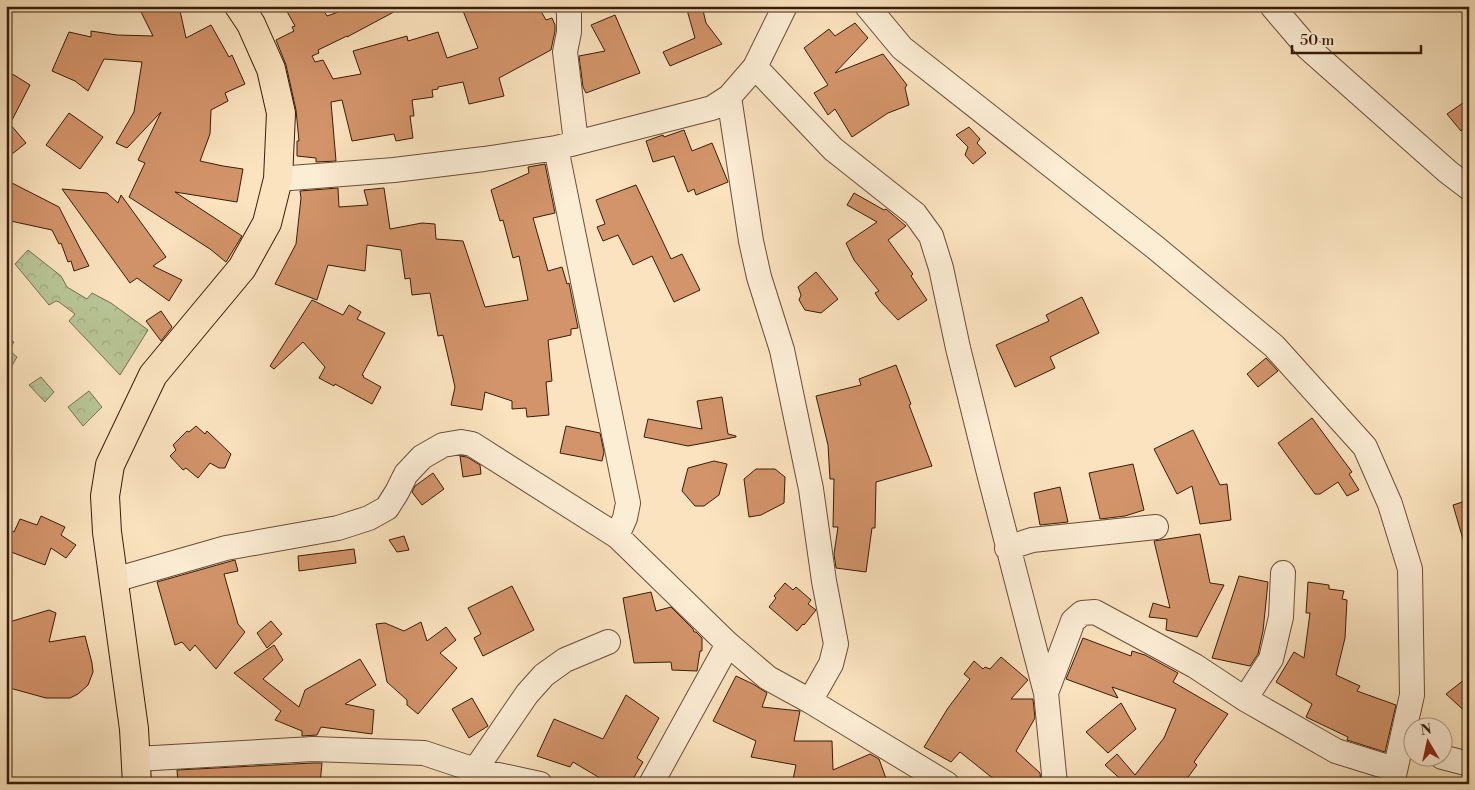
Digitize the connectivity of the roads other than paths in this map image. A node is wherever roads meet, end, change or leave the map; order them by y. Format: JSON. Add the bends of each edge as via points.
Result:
{"nodes":[{"id":1,"x":239,"y":6,"type":"edge"},
{"id":2,"x":566,"y":6,"type":"edge"},
{"id":3,"x":785,"y":6,"type":"edge"},
{"id":4,"x":867,"y":6,"type":"edge"},
{"id":5,"x":1272,"y":6,"type":"edge"},
{"id":6,"x":755,"y":68,"type":"junction"},
{"id":7,"x":729,"y":97,"type":"junction"},
{"id":8,"x":566,"y":145,"type":"junction"},
{"id":9,"x":278,"y":179,"type":"junction"},
{"id":10,"x":1469,"y":188,"type":"edge"},
{"id":11,"x":1156,"y":528,"type":"dead end"},
{"id":12,"x":617,"y":536,"type":"junction"},
{"id":13,"x":1007,"y":548,"type":"junction"},
{"id":14,"x":1283,"y":573,"type":"dead end"},
{"id":15,"x":114,"y":580,"type":"junction"},
{"id":16,"x":608,"y":642,"type":"dead end"},
{"id":17,"x":728,"y":644,"type":"junction"},
{"id":18,"x":1046,"y":693,"type":"junction"},
{"id":19,"x":1244,"y":699,"type":"junction"},
{"id":20,"x":810,"y":701,"type":"junction"},
{"id":21,"x":1409,"y":718,"type":"edge"},
{"id":22,"x":1402,"y":757,"type":"edge"},
{"id":23,"x":1452,"y":759,"type":"edge"},
{"id":24,"x":1469,"y":764,"type":"edge"},
{"id":25,"x":475,"y":770,"type":"junction"},
{"id":26,"x":136,"y":771,"type":"edge"},
{"id":27,"x":1393,"y":776,"type":"edge"},
{"id":28,"x":537,"y":783,"type":"edge"},
{"id":29,"x":651,"y":784,"type":"edge"},
{"id":30,"x":947,"y":784,"type":"edge"},
{"id":31,"x":1055,"y":784,"type":"edge"}],
"edges":[{"from":1,"to":9,"type":"main road","via":[[251,24],[271,69],[281,113]]},
{"from":2,"to":8,"type":"street","via":[[569,32]]},
{"from":3,"to":6,"type":"street"},
{"from":4,"to":21,"type":"street","via":[[902,48],[1156,248],[1274,346],[1365,447],[1390,504],[1410,569],[1412,695]]},
{"from":5,"to":10,"type":"street","via":[[1307,47]]},
{"from":6,"to":7,"type":"street"},
{"from":6,"to":13,"type":"street","via":[[834,149],[915,214],[931,236]]},
{"from":7,"to":8,"type":"street","via":[[712,108]]},
{"from":7,"to":20,"type":"street","via":[[753,250],[782,350],[811,489],[836,644],[831,664]]},
{"from":8,"to":9,"type":"street","via":[[412,168]]},
{"from":8,"to":12,"type":"street","via":[[628,503]]},
{"from":9,"to":15,"type":"main road","via":[[266,223],[242,268],[153,375],[110,465],[105,496]]},
{"from":11,"to":13,"type":"street","via":[[1032,540]]},
{"from":12,"to":15,"type":"street","via":[[487,452],[461,442],[443,445],[422,457],[406,474],[387,508],[369,518],[338,528],[226,548]]},
{"from":12,"to":17,"type":"street"},
{"from":13,"to":18,"type":"street"},
{"from":14,"to":19,"type":"street","via":[[1281,617],[1271,659]]},
{"from":15,"to":26,"type":"main road","via":[[134,729]]},
{"from":16,"to":25,"type":"street","via":[[565,660],[544,675],[527,694]]},
{"from":17,"to":20,"type":"street","via":[[768,678]]},
{"from":17,"to":29,"type":"street"},
{"from":18,"to":19,"type":"street","via":[[1073,621],[1082,613],[1096,612],[1195,666]]},
{"from":18,"to":31,"type":"street"},
{"from":19,"to":27,"type":"street","via":[[1336,751]]},
{"from":20,"to":30,"type":"street"},
{"from":22,"to":27,"type":"street"},
{"from":23,"to":24,"type":"street"},
{"from":25,"to":26,"type":"street","via":[[424,753],[313,749]]},
{"from":25,"to":28,"type":"street"}]}
